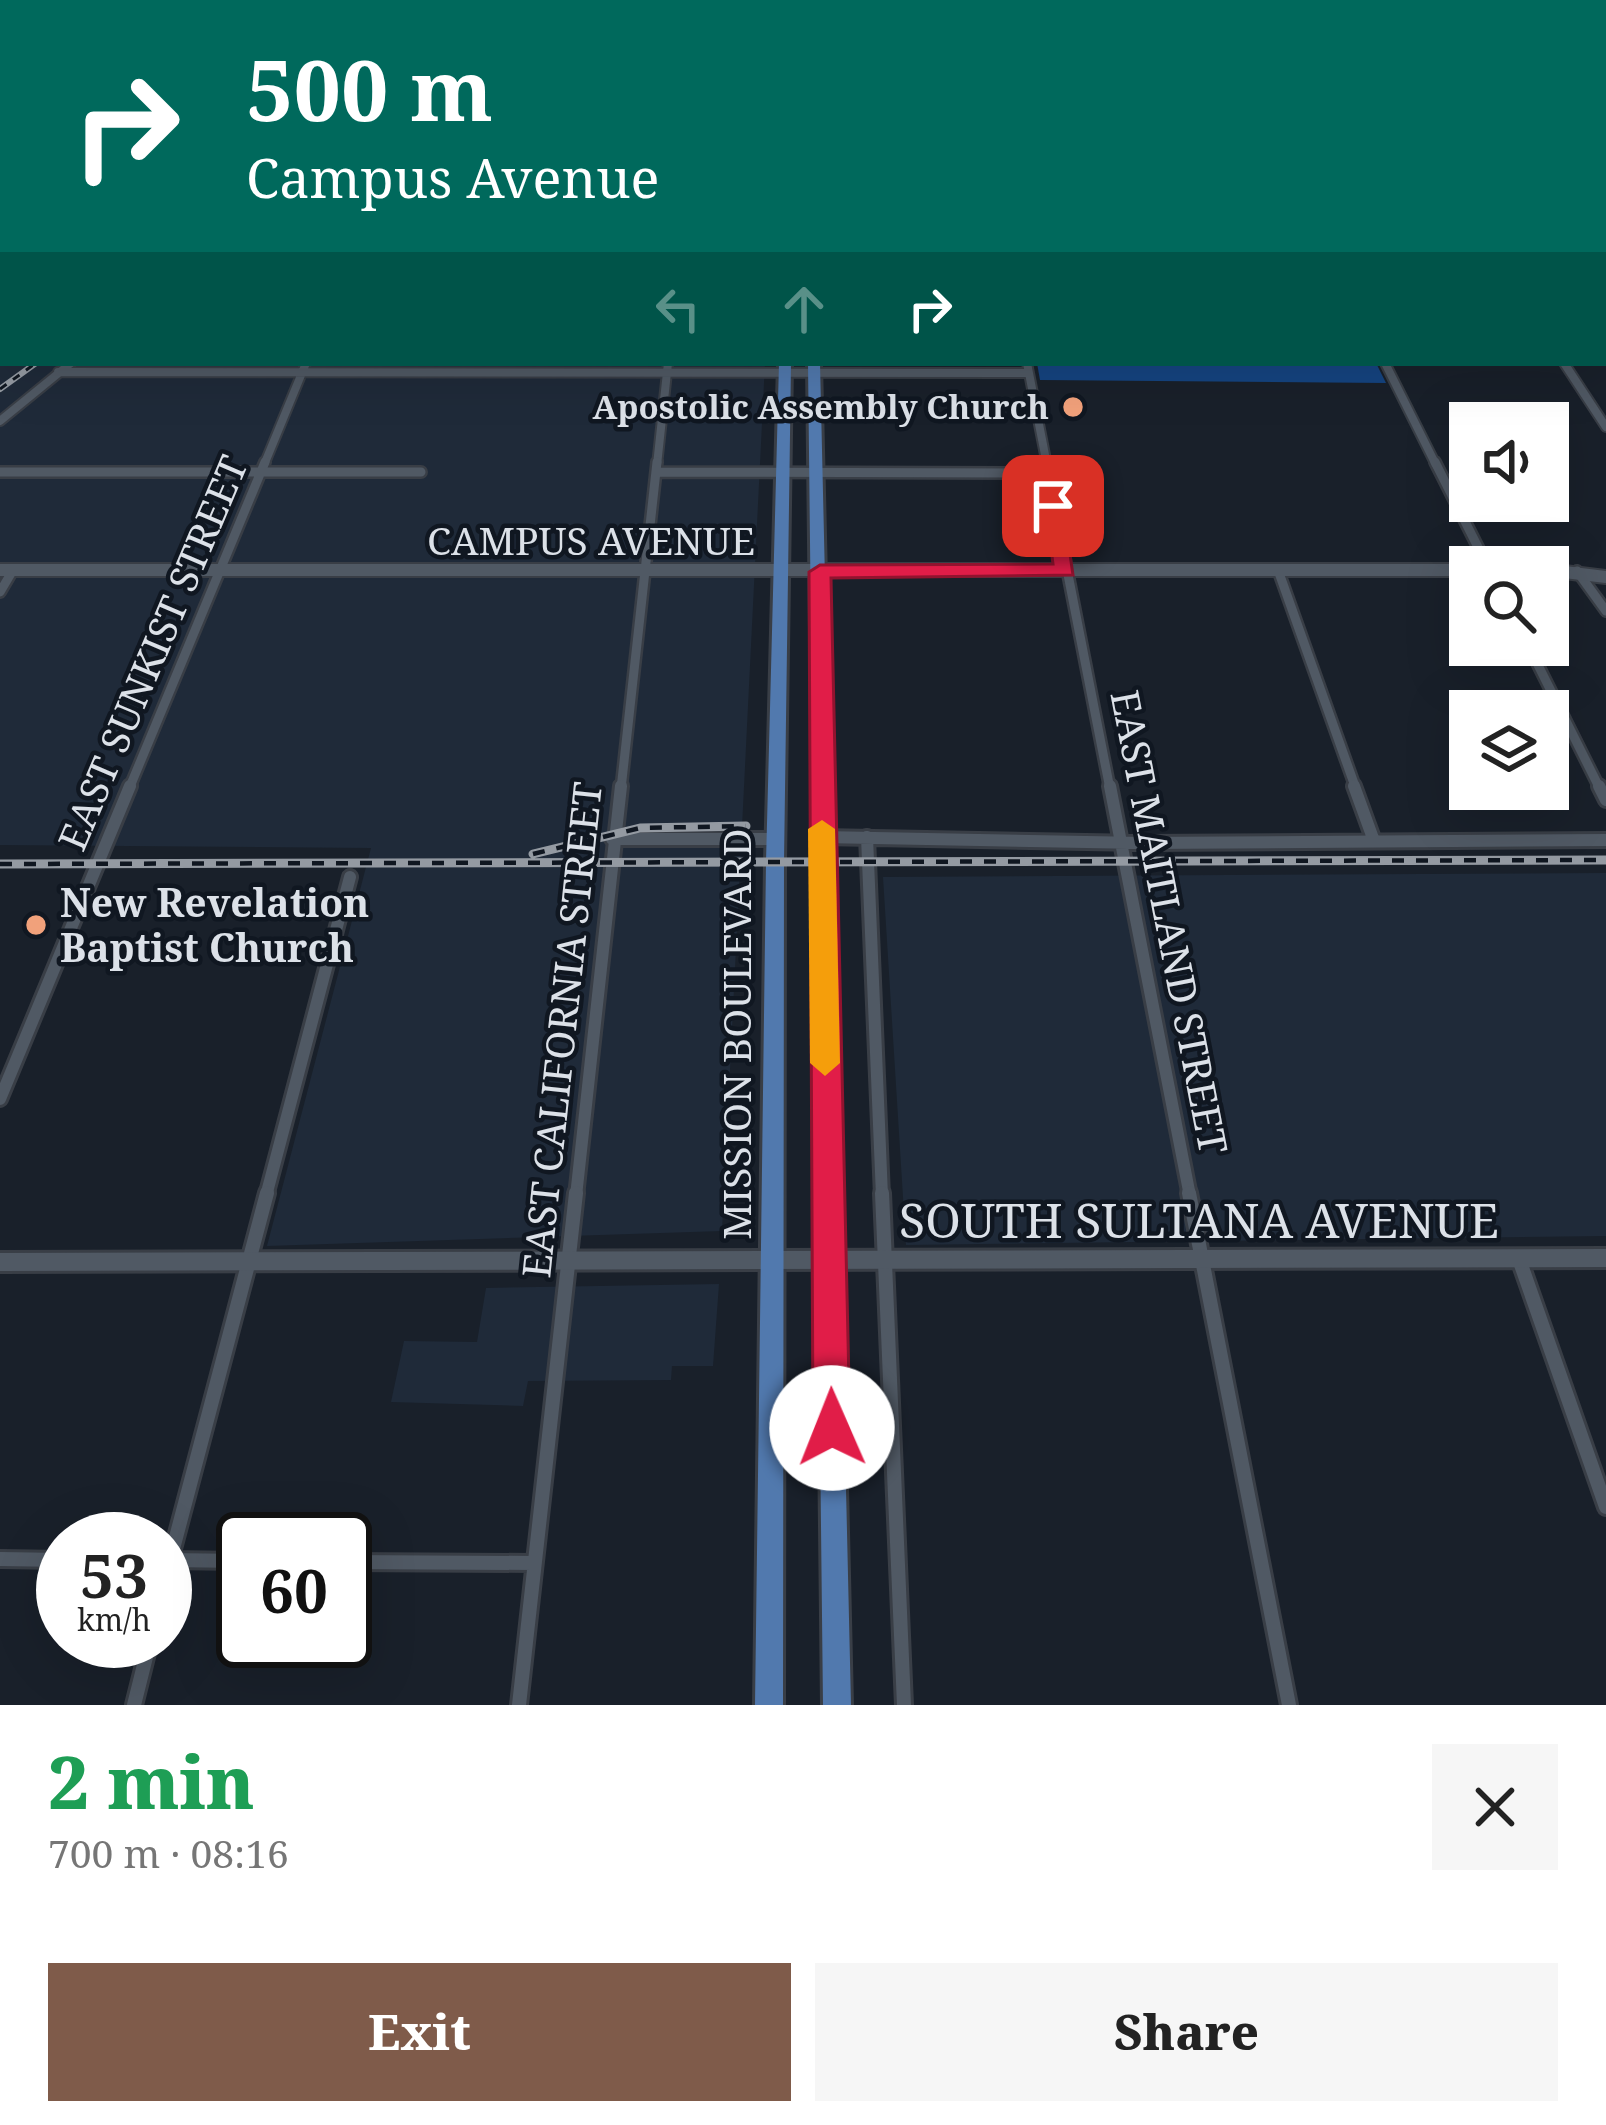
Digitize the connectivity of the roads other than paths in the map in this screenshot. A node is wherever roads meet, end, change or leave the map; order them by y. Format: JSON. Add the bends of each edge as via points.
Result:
{"nodes":[{"id":1,"x":67,"y":366,"type":"edge"},
{"id":2,"x":1387,"y":366,"type":"edge"},
{"id":3,"x":1566,"y":366,"type":"edge"},
{"id":4,"x":304,"y":368,"type":"edge"},
{"id":5,"x":785,"y":368,"type":"edge"},
{"id":6,"x":814,"y":368,"type":"edge"},
{"id":7,"x":1027,"y":368,"type":"edge"},
{"id":8,"x":668,"y":369,"type":"edge"},
{"id":9,"x":58,"y":372,"type":"junction"},
{"id":10,"x":0,"y":421,"type":"edge"},
{"id":11,"x":1606,"y":427,"type":"edge"},
{"id":12,"x":0,"y":472,"type":"edge"},
{"id":13,"x":421,"y":472,"type":"dead end"},
{"id":14,"x":659,"y":472,"type":"junction"},
{"id":15,"x":260,"y":473,"type":"junction"},
{"id":16,"x":1046,"y":473,"type":"junction"},
{"id":17,"x":783,"y":474,"type":"junction"},
{"id":18,"x":815,"y":474,"type":"junction"},
{"id":19,"x":1477,"y":546,"type":"edge"},
{"id":20,"x":6,"y":570,"type":"edge"},
{"id":21,"x":220,"y":570,"type":"junction"},
{"id":22,"x":1065,"y":570,"type":"junction"},
{"id":23,"x":1278,"y":570,"type":"junction"},
{"id":24,"x":1449,"y":570,"type":"edge"},
{"id":25,"x":1569,"y":571,"type":"edge"},
{"id":26,"x":1577,"y":571,"type":"junction"},
{"id":27,"x":647,"y":572,"type":"junction"},
{"id":28,"x":781,"y":572,"type":"junction"},
{"id":29,"x":820,"y":572,"type":"junction"},
{"id":30,"x":1606,"y":577,"type":"edge"},
{"id":31,"x":0,"y":592,"type":"edge"},
{"id":32,"x":1606,"y":611,"type":"edge"},
{"id":33,"x":1539,"y":666,"type":"edge"},
{"id":34,"x":1606,"y":800,"type":"edge"},
{"id":35,"x":822,"y":837,"type":"junction"},
{"id":36,"x":867,"y":837,"type":"junction"},
{"id":37,"x":612,"y":839,"type":"junction"},
{"id":38,"x":776,"y":839,"type":"junction"},
{"id":39,"x":1120,"y":840,"type":"junction"},
{"id":40,"x":1606,"y":840,"type":"edge"},
{"id":41,"x":1374,"y":841,"type":"junction"},
{"id":42,"x":350,"y":878,"type":"dead end"},
{"id":43,"x":0,"y":1099,"type":"edge"},
{"id":44,"x":1519,"y":1258,"type":"junction"},
{"id":45,"x":1606,"y":1258,"type":"edge"},
{"id":46,"x":1203,"y":1261,"type":"junction"},
{"id":47,"x":0,"y":1262,"type":"edge"},
{"id":48,"x":566,"y":1262,"type":"junction"},
{"id":49,"x":775,"y":1262,"type":"junction"},
{"id":50,"x":829,"y":1262,"type":"junction"},
{"id":51,"x":884,"y":1262,"type":"junction"},
{"id":52,"x":247,"y":1264,"type":"junction"},
{"id":53,"x":1606,"y":1507,"type":"edge"},
{"id":54,"x":180,"y":1512,"type":"edge"},
{"id":55,"x":0,"y":1559,"type":"edge"},
{"id":56,"x":36,"y":1560,"type":"edge"},
{"id":57,"x":372,"y":1562,"type":"edge"},
{"id":58,"x":533,"y":1563,"type":"junction"},
{"id":59,"x":143,"y":1668,"type":"edge"},
{"id":60,"x":134,"y":1705,"type":"edge"},
{"id":61,"x":519,"y":1705,"type":"edge"},
{"id":62,"x":770,"y":1705,"type":"edge"},
{"id":63,"x":837,"y":1705,"type":"edge"},
{"id":64,"x":904,"y":1705,"type":"edge"},
{"id":65,"x":1289,"y":1705,"type":"edge"}],
"edges":[{"from":1,"to":9,"type":"street"},
{"from":2,"to":19,"type":"street"},
{"from":3,"to":11,"type":"street"},
{"from":4,"to":8,"type":"street"},
{"from":4,"to":9,"type":"street"},
{"from":4,"to":15,"type":"street","name":"EAST SUNKIST STREET"},
{"from":5,"to":6,"type":"street"},
{"from":5,"to":8,"type":"street"},
{"from":5,"to":17,"type":"main road","name":"MISSION BOULEVARD"},
{"from":6,"to":7,"type":"street"},
{"from":6,"to":18,"type":"main road"},
{"from":7,"to":16,"type":"street","name":"EAST MAITLAND STREET"},
{"from":8,"to":14,"type":"street","name":"EAST CALIFORNIA STREET"},
{"from":9,"to":10,"type":"street"},
{"from":12,"to":15,"type":"street"},
{"from":13,"to":15,"type":"street"},
{"from":14,"to":17,"type":"street"},
{"from":14,"to":27,"type":"street","name":"EAST CALIFORNIA STREET"},
{"from":15,"to":21,"type":"street","name":"EAST SUNKIST STREET"},
{"from":16,"to":18,"type":"street"},
{"from":16,"to":22,"type":"street","name":"EAST MAITLAND STREET"},
{"from":17,"to":18,"type":"street"},
{"from":17,"to":28,"type":"main road","name":"MISSION BOULEVARD"},
{"from":18,"to":29,"type":"main road"},
{"from":20,"to":21,"type":"street","name":"CAMPUS AVENUE"},
{"from":20,"to":31,"type":"street"},
{"from":21,"to":27,"type":"street","name":"CAMPUS AVENUE"},
{"from":21,"to":43,"type":"street","name":"EAST SUNKIST STREET"},
{"from":22,"to":23,"type":"street","name":"CAMPUS AVENUE"},
{"from":22,"to":29,"type":"street","name":"CAMPUS AVENUE"},
{"from":22,"to":39,"type":"street","name":"EAST MAITLAND STREET"},
{"from":23,"to":24,"type":"street","name":"CAMPUS AVENUE"},
{"from":23,"to":41,"type":"street"},
{"from":25,"to":26,"type":"street"},
{"from":26,"to":30,"type":"street"},
{"from":26,"to":32,"type":"street"},
{"from":27,"to":28,"type":"street","name":"CAMPUS AVENUE"},
{"from":27,"to":37,"type":"street","name":"EAST CALIFORNIA STREET"},
{"from":28,"to":29,"type":"street","name":"CAMPUS AVENUE"},
{"from":28,"to":38,"type":"main road","name":"MISSION BOULEVARD"},
{"from":29,"to":35,"type":"main road"},
{"from":33,"to":34,"type":"street"},
{"from":35,"to":36,"type":"street"},
{"from":35,"to":50,"type":"main road"},
{"from":36,"to":39,"type":"street"},
{"from":36,"to":51,"type":"street"},
{"from":37,"to":38,"type":"street"},
{"from":37,"to":48,"type":"street","name":"EAST CALIFORNIA STREET"},
{"from":38,"to":49,"type":"main road","name":"MISSION BOULEVARD"},
{"from":39,"to":41,"type":"street"},
{"from":39,"to":46,"type":"street","name":"EAST MAITLAND STREET"},
{"from":40,"to":41,"type":"street"},
{"from":42,"to":52,"type":"street"},
{"from":44,"to":45,"type":"street","name":"SOUTH SULTANA AVENUE"},
{"from":44,"to":46,"type":"street","name":"SOUTH SULTANA AVENUE"},
{"from":44,"to":53,"type":"street"},
{"from":46,"to":51,"type":"street","name":"SOUTH SULTANA AVENUE"},
{"from":46,"to":65,"type":"street","name":"EAST MAITLAND STREET"},
{"from":47,"to":52,"type":"street","name":"SOUTH SULTANA AVENUE"},
{"from":48,"to":49,"type":"street","name":"SOUTH SULTANA AVENUE"},
{"from":48,"to":52,"type":"street","name":"SOUTH SULTANA AVENUE"},
{"from":48,"to":58,"type":"street","name":"EAST CALIFORNIA STREET"},
{"from":49,"to":50,"type":"street","name":"SOUTH SULTANA AVENUE"},
{"from":49,"to":62,"type":"main road","name":"MISSION BOULEVARD"},
{"from":50,"to":51,"type":"street","name":"SOUTH SULTANA AVENUE"},
{"from":50,"to":63,"type":"main road"},
{"from":51,"to":64,"type":"street"},
{"from":52,"to":54,"type":"street"},
{"from":55,"to":56,"type":"street"},
{"from":57,"to":58,"type":"street"},
{"from":58,"to":61,"type":"street","name":"EAST CALIFORNIA STREET"},
{"from":59,"to":60,"type":"street"}]}
